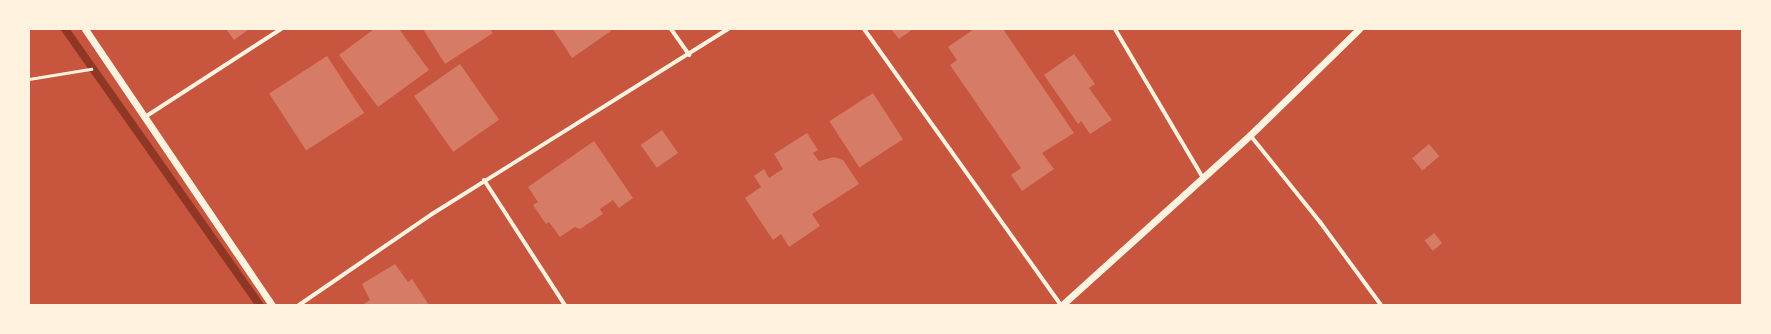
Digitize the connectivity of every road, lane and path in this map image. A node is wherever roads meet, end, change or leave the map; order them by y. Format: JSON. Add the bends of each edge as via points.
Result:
{"nodes":[{"id":1,"x":85,"y":29,"type":"edge"},
{"id":2,"x":281,"y":29,"type":"edge"},
{"id":3,"x":671,"y":29,"type":"edge"},
{"id":4,"x":728,"y":29,"type":"edge"},
{"id":5,"x":864,"y":29,"type":"edge"},
{"id":6,"x":1115,"y":29,"type":"edge"},
{"id":7,"x":1359,"y":29,"type":"edge"},
{"id":8,"x":689,"y":55,"type":"junction"},
{"id":9,"x":115,"y":73,"type":"junction"},
{"id":10,"x":29,"y":79,"type":"edge"},
{"id":11,"x":145,"y":117,"type":"junction"},
{"id":12,"x":1250,"y":135,"type":"junction"},
{"id":13,"x":1202,"y":176,"type":"junction"},
{"id":14,"x":484,"y":180,"type":"junction"},
{"id":15,"x":272,"y":305,"type":"edge"},
{"id":16,"x":299,"y":305,"type":"edge"},
{"id":17,"x":565,"y":305,"type":"edge"},
{"id":18,"x":1061,"y":305,"type":"edge"},
{"id":19,"x":1381,"y":305,"type":"edge"}],
"edges":[{"from":1,"to":9,"type":"street"},
{"from":2,"to":11,"type":"street"},
{"from":3,"to":8,"type":"street"},
{"from":4,"to":8,"type":"street"},
{"from":5,"to":18,"type":"street"},
{"from":6,"to":13,"type":"street"},
{"from":7,"to":12,"type":"street"},
{"from":8,"to":14,"type":"street"},
{"from":9,"to":10,"type":"path","via":[[89,69]]},
{"from":9,"to":11,"type":"street"},
{"from":11,"to":15,"type":"street"},
{"from":12,"to":13,"type":"street"},
{"from":12,"to":19,"type":"street","via":[[1320,222]]},
{"from":13,"to":18,"type":"street"},
{"from":14,"to":16,"type":"street"},
{"from":14,"to":17,"type":"street"}]}
